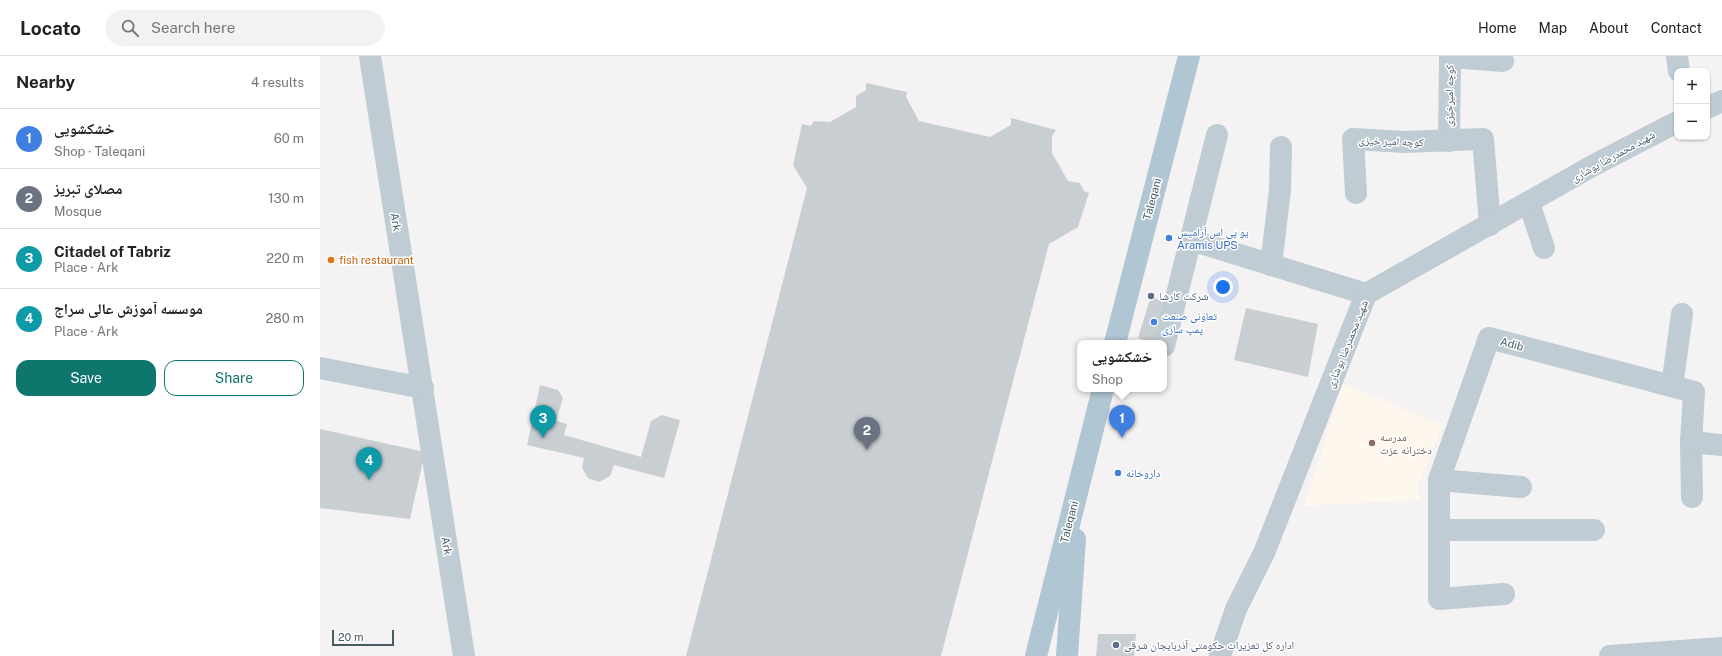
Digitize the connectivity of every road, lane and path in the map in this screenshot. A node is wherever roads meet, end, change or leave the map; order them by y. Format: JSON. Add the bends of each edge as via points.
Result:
{"nodes":[{"id":1,"x":370,"y":56,"type":"edge"},
{"id":2,"x":1189,"y":56,"type":"edge"},
{"id":3,"x":1677,"y":56,"type":"edge"},
{"id":4,"x":1503,"y":62,"type":"dead end"},
{"id":5,"x":1679,"y":68,"type":"edge"},
{"id":6,"x":1674,"y":124,"type":"edge"},
{"id":7,"x":1217,"y":135,"type":"dead end"},
{"id":8,"x":1449,"y":141,"type":"junction"},
{"id":9,"x":1281,"y":147,"type":"dead end"},
{"id":10,"x":1356,"y":193,"type":"dead end"},
{"id":11,"x":1529,"y":203,"type":"junction"},
{"id":12,"x":1490,"y":225,"type":"junction"},
{"id":13,"x":1191,"y":240,"type":"junction"},
{"id":14,"x":1544,"y":248,"type":"dead end"},
{"id":15,"x":1271,"y":265,"type":"junction"},
{"id":16,"x":1366,"y":294,"type":"junction"},
{"id":17,"x":1682,"y":314,"type":"dead end"},
{"id":18,"x":1116,"y":340,"type":"edge"},
{"id":19,"x":1166,"y":340,"type":"edge"},
{"id":20,"x":320,"y":368,"type":"edge"},
{"id":21,"x":1672,"y":386,"type":"junction"},
{"id":22,"x":423,"y":388,"type":"junction"},
{"id":23,"x":1102,"y":392,"type":"edge"},
{"id":24,"x":1691,"y":442,"type":"junction"},
{"id":25,"x":1722,"y":445,"type":"edge"},
{"id":26,"x":1079,"y":480,"type":"junction"},
{"id":27,"x":1439,"y":480,"type":"junction"},
{"id":28,"x":1521,"y":487,"type":"dead end"},
{"id":29,"x":1692,"y":497,"type":"dead end"},
{"id":30,"x":1439,"y":530,"type":"junction"},
{"id":31,"x":1594,"y":530,"type":"dead end"},
{"id":32,"x":1504,"y":594,"type":"dead end"},
{"id":33,"x":1722,"y":648,"type":"edge"},
{"id":34,"x":464,"y":656,"type":"edge"},
{"id":35,"x":1036,"y":656,"type":"edge"},
{"id":36,"x":1067,"y":656,"type":"edge"},
{"id":37,"x":1220,"y":656,"type":"edge"},
{"id":38,"x":1610,"y":656,"type":"edge"}],
"edges":[{"from":1,"to":22,"type":"street","name":"Ark"},
{"from":2,"to":18,"type":"main road","name":"Taleqani"},
{"from":3,"to":5,"type":"street"},
{"from":4,"to":8,"type":"street","name":"کوچه امیرخیزی","via":[[1450,57]]},
{"from":6,"to":11,"type":"street","name":"شهید محمدرضا یوشاری","via":[[1594,165]]},
{"from":7,"to":13,"type":"street"},
{"from":8,"to":10,"type":"street","name":"کوچه امیر خیزی","via":[[1353,139]]},
{"from":8,"to":12,"type":"street","name":"کوچه امیر خیزی","via":[[1483,139]]},
{"from":9,"to":15,"type":"street","via":[[1280,190]]},
{"from":11,"to":12,"type":"street","name":"شهید محمدرضا یوشاری"},
{"from":11,"to":14,"type":"street"},
{"from":12,"to":16,"type":"street","name":"شهید محمدرضا یوشاری"},
{"from":13,"to":15,"type":"street"},
{"from":13,"to":19,"type":"street"},
{"from":15,"to":16,"type":"street"},
{"from":16,"to":37,"type":"street","name":"شهید محمدرضا یوشاری","via":[[1264,553],[1236,609]]},
{"from":17,"to":21,"type":"street"},
{"from":20,"to":22,"type":"street"},
{"from":21,"to":24,"type":"street","name":"Adib","via":[[1694,392]]},
{"from":21,"to":27,"type":"street","name":"Adib","via":[[1489,338]]},
{"from":22,"to":34,"type":"street","name":"Ark"},
{"from":23,"to":26,"type":"main road","name":"Taleqani"},
{"from":24,"to":25,"type":"street"},
{"from":24,"to":29,"type":"street"},
{"from":26,"to":35,"type":"main road","name":"Taleqani"},
{"from":26,"to":36,"type":"main road"},
{"from":27,"to":28,"type":"street"},
{"from":27,"to":30,"type":"street","name":"Adib"},
{"from":30,"to":31,"type":"street"},
{"from":30,"to":32,"type":"street","name":"Adib","via":[[1439,599]]},
{"from":33,"to":38,"type":"street"}]}
